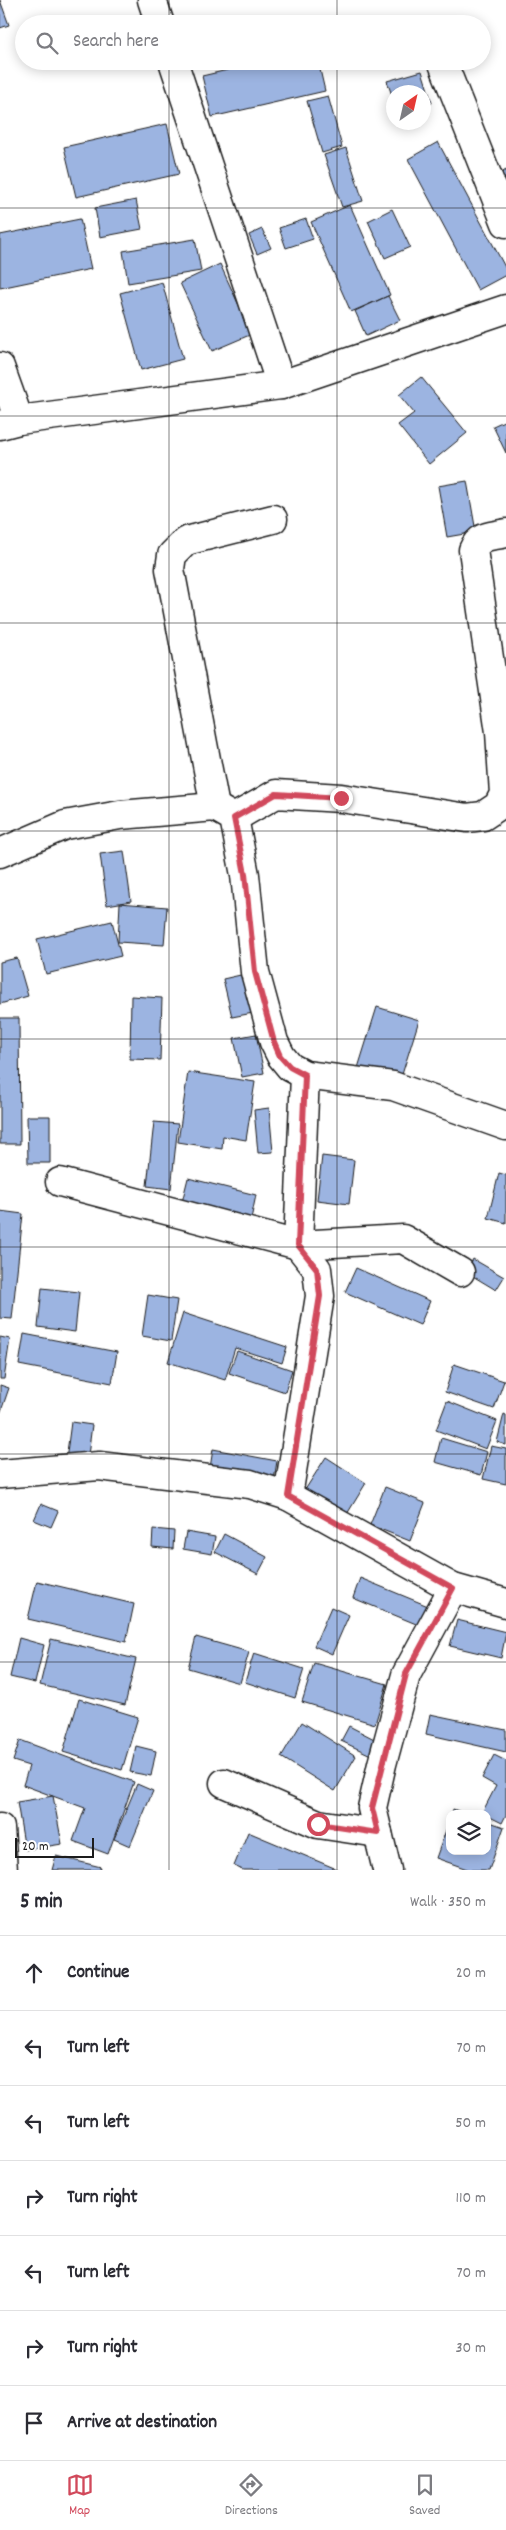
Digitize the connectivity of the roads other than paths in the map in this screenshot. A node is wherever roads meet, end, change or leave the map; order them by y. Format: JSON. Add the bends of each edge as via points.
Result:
{"nodes":[{"id":1,"x":152,"y":0,"type":"edge"},
{"id":2,"x":157,"y":15,"type":"edge"},
{"id":3,"x":176,"y":70,"type":"edge"},
{"id":4,"x":446,"y":70,"type":"edge"},
{"id":5,"x":506,"y":223,"type":"edge"},
{"id":6,"x":506,"y":309,"type":"edge"},
{"id":7,"x":0,"y":366,"type":"edge"},
{"id":8,"x":281,"y":385,"type":"junction"},
{"id":9,"x":10,"y":423,"type":"edge"},
{"id":10,"x":273,"y":519,"type":"dead end"},
{"id":11,"x":506,"y":533,"type":"edge"},
{"id":12,"x":504,"y":769,"type":"edge"},
{"id":13,"x":224,"y":812,"type":"junction"},
{"id":14,"x":0,"y":853,"type":"edge"},
{"id":15,"x":305,"y":1075,"type":"junction"},
{"id":16,"x":506,"y":1126,"type":"edge"},
{"id":17,"x":60,"y":1182,"type":"dead end"},
{"id":18,"x":298,"y":1245,"type":"junction"},
{"id":19,"x":460,"y":1272,"type":"dead end"},
{"id":20,"x":0,"y":1474,"type":"edge"},
{"id":21,"x":288,"y":1496,"type":"junction"},
{"id":22,"x":453,"y":1588,"type":"junction"},
{"id":23,"x":506,"y":1602,"type":"edge"},
{"id":24,"x":224,"y":1783,"type":"dead end"},
{"id":25,"x":0,"y":1828,"type":"edge"},
{"id":26,"x":378,"y":1833,"type":"junction"},
{"id":27,"x":3,"y":1870,"type":"edge"},
{"id":28,"x":387,"y":1870,"type":"edge"}],
"edges":[{"from":1,"to":2,"type":"street"},
{"from":3,"to":8,"type":"street"},
{"from":4,"to":5,"type":"street"},
{"from":6,"to":8,"type":"street"},
{"from":7,"to":9,"type":"street"},
{"from":8,"to":9,"type":"street"},
{"from":10,"to":13,"type":"street","via":[[186,541],[172,555],[170,569]]},
{"from":11,"to":12,"type":"street","via":[[484,536],[477,540],[473,550]]},
{"from":12,"to":13,"type":"street","via":[[504,794],[498,806],[483,816],[467,818],[341,798],[276,794]]},
{"from":13,"to":14,"type":"street","via":[[120,815],[65,825]]},
{"from":13,"to":15,"type":"street","via":[[245,874],[255,972],[274,1042],[290,1067]]},
{"from":15,"to":16,"type":"street","via":[[393,1086]]},
{"from":15,"to":18,"type":"street"},
{"from":17,"to":18,"type":"street"},
{"from":18,"to":19,"type":"street","via":[[403,1239]]},
{"from":18,"to":21,"type":"street","via":[[317,1269],[320,1296]]},
{"from":20,"to":21,"type":"street","via":[[99,1466],[250,1484]]},
{"from":21,"to":22,"type":"street"},
{"from":22,"to":23,"type":"street"},
{"from":22,"to":26,"type":"street","via":[[406,1674],[372,1808]]},
{"from":24,"to":26,"type":"street","via":[[318,1824]]},
{"from":25,"to":27,"type":"street"},
{"from":26,"to":28,"type":"street"}]}
